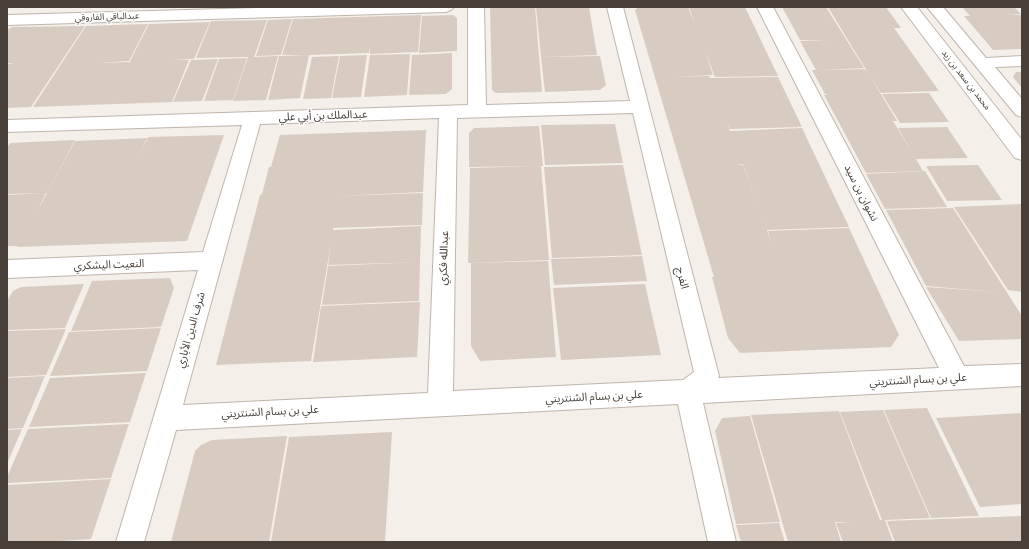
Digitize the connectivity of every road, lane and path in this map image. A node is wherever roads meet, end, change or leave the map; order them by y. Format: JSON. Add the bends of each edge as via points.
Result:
{"nodes":[{"id":1,"x":16,"y":7,"type":"edge"},
{"id":2,"x":446,"y":7,"type":"edge"},
{"id":3,"x":476,"y":7,"type":"edge"},
{"id":4,"x":615,"y":7,"type":"edge"},
{"id":5,"x":766,"y":7,"type":"edge"},
{"id":6,"x":909,"y":7,"type":"edge"},
{"id":7,"x":935,"y":7,"type":"edge"},
{"id":8,"x":7,"y":19,"type":"edge"},
{"id":9,"x":1022,"y":62,"type":"edge"},
{"id":10,"x":981,"y":63,"type":"junction"},
{"id":11,"x":639,"y":107,"type":"junction"},
{"id":12,"x":477,"y":111,"type":"junction"},
{"id":13,"x":1022,"y":111,"type":"edge"},
{"id":14,"x":448,"y":112,"type":"junction"},
{"id":15,"x":253,"y":118,"type":"junction"},
{"id":16,"x":7,"y":126,"type":"edge"},
{"id":17,"x":1022,"y":153,"type":"edge"},
{"id":18,"x":211,"y":261,"type":"junction"},
{"id":19,"x":7,"y":269,"type":"edge"},
{"id":20,"x":1022,"y":375,"type":"edge"},
{"id":21,"x":957,"y":378,"type":"junction"},
{"id":22,"x":688,"y":392,"type":"junction"},
{"id":23,"x":440,"y":404,"type":"junction"},
{"id":24,"x":166,"y":418,"type":"junction"},
{"id":25,"x":130,"y":542,"type":"edge"},
{"id":26,"x":722,"y":542,"type":"edge"}],
"edges":[{"from":1,"to":8,"type":"street"},
{"from":2,"to":8,"type":"street","name":"عبدالباقي الفاروقي"},
{"from":3,"to":12,"type":"street"},
{"from":4,"to":11,"type":"street","name":"الفرج"},
{"from":5,"to":21,"type":"street","name":"نشوان بن سيد"},
{"from":6,"to":17,"type":"street","name":"محمد بن سعد بن زيد"},
{"from":7,"to":10,"type":"street","name":"محمد بن سعد بن زيد"},
{"from":9,"to":10,"type":"street"},
{"from":10,"to":13,"type":"street","name":"محمد بن سعد بن زيد"},
{"from":11,"to":12,"type":"street","name":"عبدالملك بن أبي علي"},
{"from":11,"to":22,"type":"street","name":"الفرج","via":[[706,376]]},
{"from":12,"to":14,"type":"street","name":"عبدالملك بن أبي علي"},
{"from":14,"to":15,"type":"street","name":"عبدالملك بن أبي علي"},
{"from":14,"to":23,"type":"street","name":"عبدالله فكري"},
{"from":15,"to":16,"type":"street","name":"عبدالملك بن أبي علي"},
{"from":15,"to":18,"type":"street","name":"شرف الدين الأباري"},
{"from":18,"to":19,"type":"street","name":"النعيت اليشكري"},
{"from":18,"to":24,"type":"street","name":"شرف الدين الأباري"},
{"from":20,"to":21,"type":"street","name":"علي بن بسام الشنتريني"},
{"from":21,"to":22,"type":"street","name":"علي بن بسام الشنتريني"},
{"from":22,"to":23,"type":"street","name":"علي بن بسام الشنتريني"},
{"from":22,"to":26,"type":"street"},
{"from":23,"to":24,"type":"street","name":"علي بن بسام الشنتريني"},
{"from":24,"to":25,"type":"street","name":"شرف الدين الأباري"}]}
